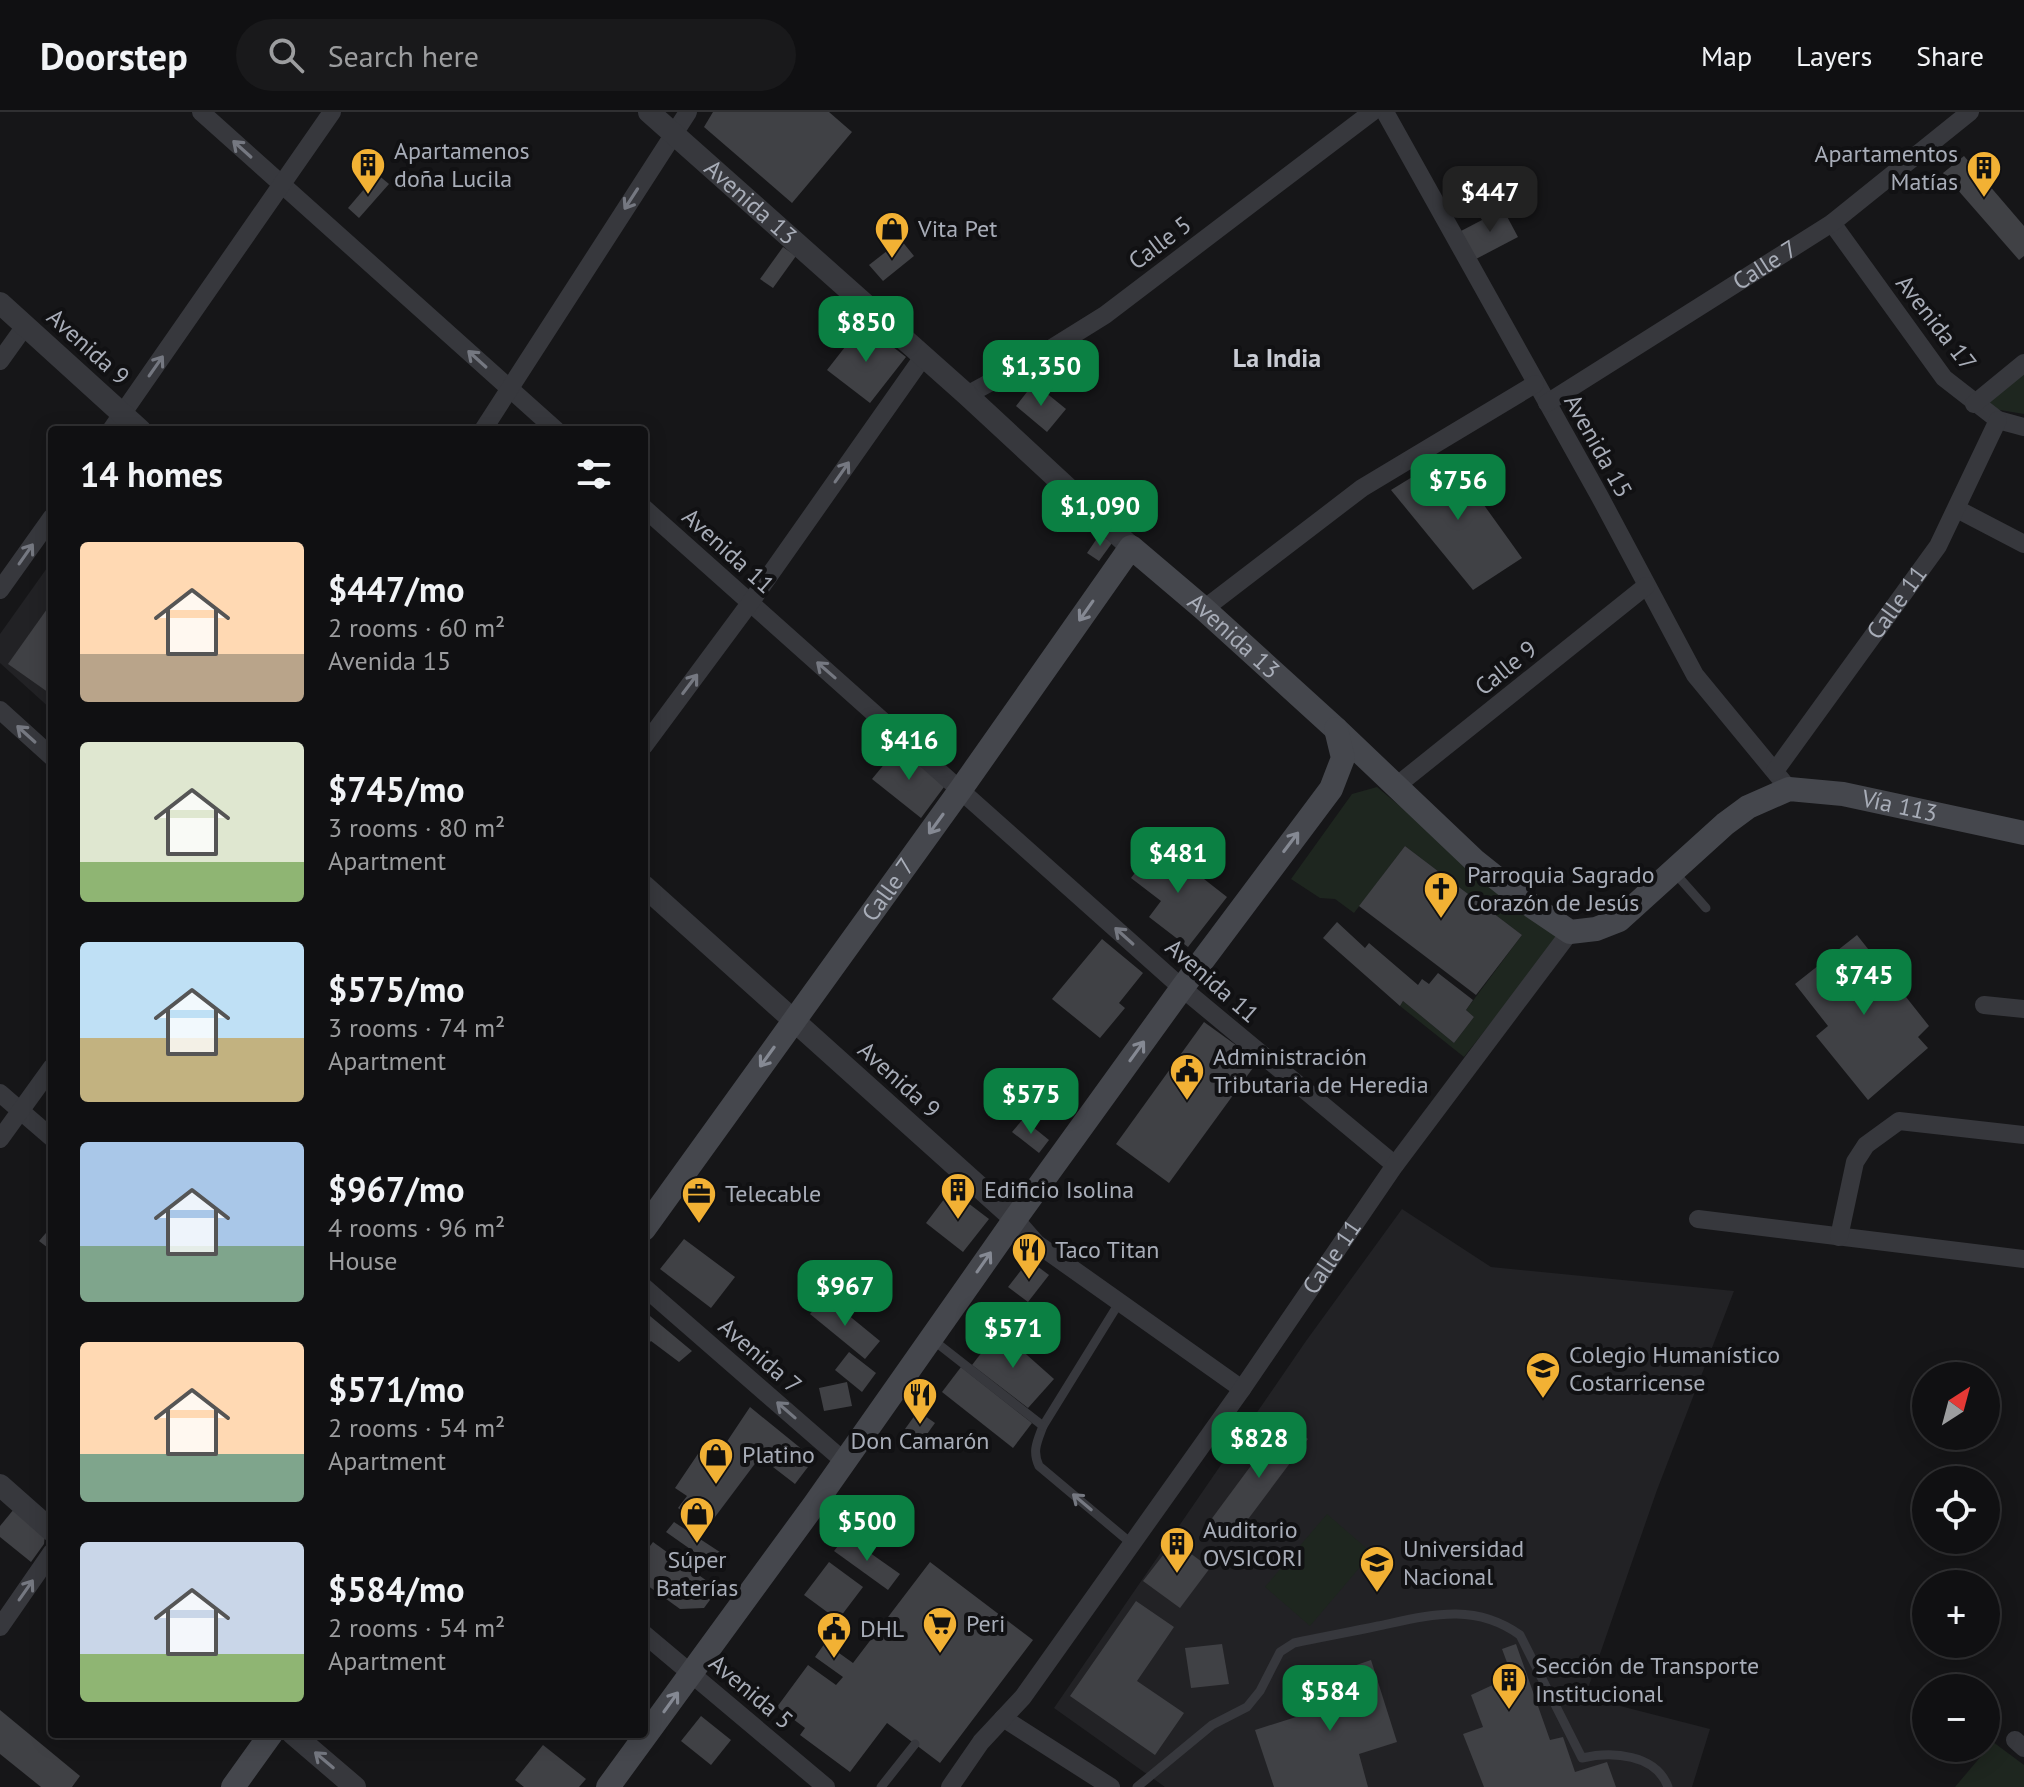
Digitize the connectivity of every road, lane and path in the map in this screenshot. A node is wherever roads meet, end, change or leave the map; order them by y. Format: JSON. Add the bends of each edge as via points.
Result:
{"nodes":[{"id":1,"x":201,"y":112,"type":"edge"},
{"id":2,"x":332,"y":112,"type":"edge"},
{"id":3,"x":649,"y":112,"type":"edge"},
{"id":4,"x":688,"y":112,"type":"edge"},
{"id":5,"x":1372,"y":112,"type":"edge"},
{"id":6,"x":1385,"y":112,"type":"edge"},
{"id":7,"x":1970,"y":112,"type":"edge"},
{"id":8,"x":673,"y":133,"type":"junction"},
{"id":9,"x":282,"y":185,"type":"junction"},
{"id":10,"x":1832,"y":223,"type":"junction"},
{"id":11,"x":0,"y":303,"type":"edge"},
{"id":12,"x":25,"y":326,"type":"junction"},
{"id":13,"x":923,"y":357,"type":"junction"},
{"id":14,"x":0,"y":361,"type":"edge"},
{"id":15,"x":2024,"y":363,"type":"edge"},
{"id":16,"x":1535,"y":384,"type":"junction"},
{"id":17,"x":510,"y":389,"type":"junction"},
{"id":18,"x":967,"y":395,"type":"junction"},
{"id":19,"x":1547,"y":403,"type":"junction"},
{"id":20,"x":1974,"y":404,"type":"junction"},
{"id":21,"x":1998,"y":420,"type":"junction"},
{"id":22,"x":117,"y":422,"type":"edge"},
{"id":23,"x":486,"y":426,"type":"edge"},
{"id":24,"x":552,"y":426,"type":"edge"},
{"id":25,"x":2024,"y":427,"type":"edge"},
{"id":26,"x":1957,"y":509,"type":"junction"},
{"id":27,"x":648,"y":512,"type":"edge"},
{"id":28,"x":48,"y":523,"type":"edge"},
{"id":29,"x":2024,"y":544,"type":"edge"},
{"id":30,"x":1131,"y":547,"type":"junction"},
{"id":31,"x":1646,"y":586,"type":"junction"},
{"id":32,"x":0,"y":590,"type":"edge"},
{"id":33,"x":750,"y":603,"type":"junction"},
{"id":34,"x":1204,"y":609,"type":"junction"},
{"id":35,"x":0,"y":710,"type":"edge"},
{"id":36,"x":1336,"y":729,"type":"junction"},
{"id":37,"x":648,"y":741,"type":"edge"},
{"id":38,"x":48,"y":753,"type":"edge"},
{"id":39,"x":1779,"y":784,"type":"junction"},
{"id":40,"x":1395,"y":787,"type":"junction"},
{"id":41,"x":961,"y":789,"type":"junction"},
{"id":42,"x":1331,"y":789,"type":"junction"},
{"id":43,"x":2024,"y":833,"type":"edge"},
{"id":44,"x":1673,"y":870,"type":"junction"},
{"id":45,"x":648,"y":890,"type":"edge"},
{"id":46,"x":1706,"y":908,"type":"dead end"},
{"id":47,"x":1570,"y":932,"type":"junction"},
{"id":48,"x":1182,"y":988,"type":"junction"},
{"id":49,"x":1984,"y":1005,"type":"dead end"},
{"id":50,"x":2024,"y":1009,"type":"edge"},
{"id":51,"x":793,"y":1021,"type":"junction"},
{"id":52,"x":48,"y":1072,"type":"edge"},
{"id":53,"x":0,"y":1093,"type":"edge"},
{"id":54,"x":20,"y":1111,"type":"junction"},
{"id":55,"x":48,"y":1135,"type":"edge"},
{"id":56,"x":2024,"y":1135,"type":"edge"},
{"id":57,"x":0,"y":1139,"type":"edge"},
{"id":58,"x":1395,"y":1165,"type":"junction"},
{"id":59,"x":1015,"y":1219,"type":"junction"},
{"id":60,"x":1698,"y":1219,"type":"dead end"},
{"id":61,"x":648,"y":1223,"type":"edge"},
{"id":62,"x":1839,"y":1237,"type":"junction"},
{"id":63,"x":2024,"y":1259,"type":"edge"},
{"id":64,"x":648,"y":1290,"type":"edge"},
{"id":65,"x":1119,"y":1303,"type":"junction"},
{"id":66,"x":930,"y":1338,"type":"junction"},
{"id":67,"x":1242,"y":1389,"type":"junction"},
{"id":68,"x":1043,"y":1426,"type":"junction"},
{"id":69,"x":845,"y":1462,"type":"junction"},
{"id":70,"x":0,"y":1485,"type":"edge"},
{"id":71,"x":48,"y":1527,"type":"edge"},
{"id":72,"x":1132,"y":1545,"type":"junction"},
{"id":73,"x":48,"y":1558,"type":"edge"},
{"id":74,"x":0,"y":1627,"type":"edge"},
{"id":75,"x":648,"y":1637,"type":"edge"},
{"id":76,"x":692,"y":1673,"type":"junction"},
{"id":77,"x":1003,"y":1718,"type":"junction"},
{"id":78,"x":648,"y":1733,"type":"edge"},
{"id":79,"x":268,"y":1738,"type":"edge"},
{"id":80,"x":298,"y":1738,"type":"edge"},
{"id":81,"x":644,"y":1738,"type":"edge"},
{"id":82,"x":915,"y":1744,"type":"dead end"},
{"id":83,"x":233,"y":1787,"type":"edge"},
{"id":84,"x":355,"y":1787,"type":"edge"},
{"id":85,"x":608,"y":1787,"type":"edge"},
{"id":86,"x":826,"y":1787,"type":"edge"},
{"id":87,"x":881,"y":1787,"type":"edge"},
{"id":88,"x":950,"y":1787,"type":"edge"},
{"id":89,"x":1111,"y":1787,"type":"edge"},
{"id":90,"x":1137,"y":1787,"type":"edge"},
{"id":91,"x":1668,"y":1787,"type":"edge"}],
"edges":[{"from":9,"to":1,"type":"street","one_way":true},
{"from":2,"to":9,"type":"street"},
{"from":3,"to":8,"type":"street","name":"Avenida 13"},
{"from":4,"to":8,"type":"street"},
{"from":5,"to":18,"type":"street","name":"Calle 5","via":[[1105,315]]},
{"from":6,"to":16,"type":"street","name":"Avenida 15"},
{"from":7,"to":10,"type":"street","name":"Calle 7"},
{"from":8,"to":13,"type":"street","name":"Avenida 13"},
{"from":8,"to":17,"type":"street","one_way":true},
{"from":17,"to":9,"type":"street","one_way":true},
{"from":22,"to":9,"type":"street","one_way":true},
{"from":10,"to":19,"type":"street","name":"Calle 7"},
{"from":10,"to":20,"type":"street","name":"Avenida 17","via":[[1933,366]]},
{"from":11,"to":12,"type":"street","name":"Avenida 9"},
{"from":12,"to":14,"type":"street"},
{"from":12,"to":22,"type":"street","name":"Avenida 9"},
{"from":13,"to":18,"type":"street","name":"Avenida 13"},
{"from":33,"to":13,"type":"street","one_way":true},
{"from":15,"to":20,"type":"street"},
{"from":16,"to":19,"type":"street","name":"Avenida 15"},
{"from":16,"to":34,"type":"street","via":[[1362,488]]},
{"from":17,"to":23,"type":"street"},
{"from":17,"to":24,"type":"street"},
{"from":18,"to":30,"type":"street","name":"Avenida 13"},
{"from":19,"to":31,"type":"street","name":"Avenida 15"},
{"from":20,"to":21,"type":"street","name":"Avenida 17"},
{"from":21,"to":25,"type":"street","name":"Avenida 17"},
{"from":21,"to":26,"type":"street","name":"Calle 11"},
{"from":26,"to":29,"type":"street"},
{"from":26,"to":39,"type":"street","name":"Calle 11","via":[[1938,546]]},
{"from":27,"to":33,"type":"street","name":"Avenida 11"},
{"from":32,"to":28,"type":"street","one_way":true},
{"from":30,"to":34,"type":"main road","name":"Avenida 13"},
{"from":30,"to":41,"type":"main road","name":"Calle 7","one_way":true},
{"from":31,"to":39,"type":"street","name":"Avenida 15","via":[[1695,675]]},
{"from":31,"to":40,"type":"street","name":"Calle 9"},
{"from":37,"to":33,"type":"street","one_way":true},
{"from":41,"to":33,"type":"street","name":"Avenida 11","one_way":true},
{"from":34,"to":36,"type":"main road","name":"Avenida 13"},
{"from":38,"to":35,"type":"street","one_way":true},
{"from":36,"to":40,"type":"main road","name":"Avenida 13"},
{"from":36,"to":42,"type":"main road","via":[[1343,758]]},
{"from":39,"to":43,"type":"main road","name":"Vía 113"},
{"from":39,"to":44,"type":"main road","name":"Calle 11"},
{"from":40,"to":42,"type":"main road","via":[[1372,775]]},
{"from":40,"to":47,"type":"main road","name":"Avenida 13","via":[[1475,861]]},
{"from":48,"to":41,"type":"street","name":"Avenida 11","one_way":true},
{"from":41,"to":51,"type":"main road","name":"Calle 7","one_way":true},
{"from":48,"to":42,"type":"main road","one_way":true},
{"from":44,"to":46,"type":"lane"},
{"from":44,"to":47,"type":"main road","name":"Calle 11","via":[[1619,920]]},
{"from":45,"to":51,"type":"street","name":"Avenida 9"},
{"from":47,"to":58,"type":"street","name":"Calle 11"},
{"from":48,"to":58,"type":"street","name":"Avenida 11"},
{"from":59,"to":48,"type":"main road","one_way":true},
{"from":49,"to":50,"type":"street"},
{"from":51,"to":59,"type":"street","name":"Avenida 9"},
{"from":51,"to":61,"type":"main road","name":"Calle 7","one_way":true},
{"from":52,"to":54,"type":"street"},
{"from":53,"to":54,"type":"street"},
{"from":54,"to":55,"type":"street"},
{"from":54,"to":57,"type":"street"},
{"from":56,"to":62,"type":"street","via":[[1899,1121],[1866,1145],[1855,1162]]},
{"from":58,"to":67,"type":"street","name":"Calle 11"},
{"from":59,"to":65,"type":"street","name":"Avenida 9","via":[[1036,1243]]},
{"from":66,"to":59,"type":"main road","one_way":true},
{"from":60,"to":62,"type":"street"},
{"from":62,"to":63,"type":"street"},
{"from":69,"to":64,"type":"street","name":"Avenida 7","one_way":true},
{"from":65,"to":67,"type":"street","name":"Avenida 9"},
{"from":65,"to":68,"type":"lane"},
{"from":66,"to":68,"type":"lane"},
{"from":66,"to":69,"type":"main road"},
{"from":67,"to":72,"type":"street","name":"Calle 11"},
{"from":72,"to":68,"type":"lane","one_way":true,"via":[[1039,1466],[1035,1446]]},
{"from":69,"to":76,"type":"main road"},
{"from":70,"to":71,"type":"street"},
{"from":72,"to":77,"type":"street","name":"Calle 11"},
{"from":74,"to":73,"type":"street","one_way":true},
{"from":75,"to":76,"type":"street","name":"Avenida 5"},
{"from":78,"to":76,"type":"main road","one_way":true},
{"from":76,"to":86,"type":"street","name":"Avenida 5"},
{"from":77,"to":88,"type":"street","name":"Calle 11"},
{"from":77,"to":89,"type":"street"},
{"from":79,"to":83,"type":"main road"},
{"from":84,"to":80,"type":"street","one_way":true},
{"from":85,"to":81,"type":"main road","one_way":true},
{"from":82,"to":87,"type":"lane"},
{"from":90,"to":91,"type":"lane","via":[[1212,1725],[1247,1707],[1280,1652],[1294,1643],[1440,1613],[1490,1618],[1520,1635],[1582,1758],[1625,1755],[1665,1777]]}]}
